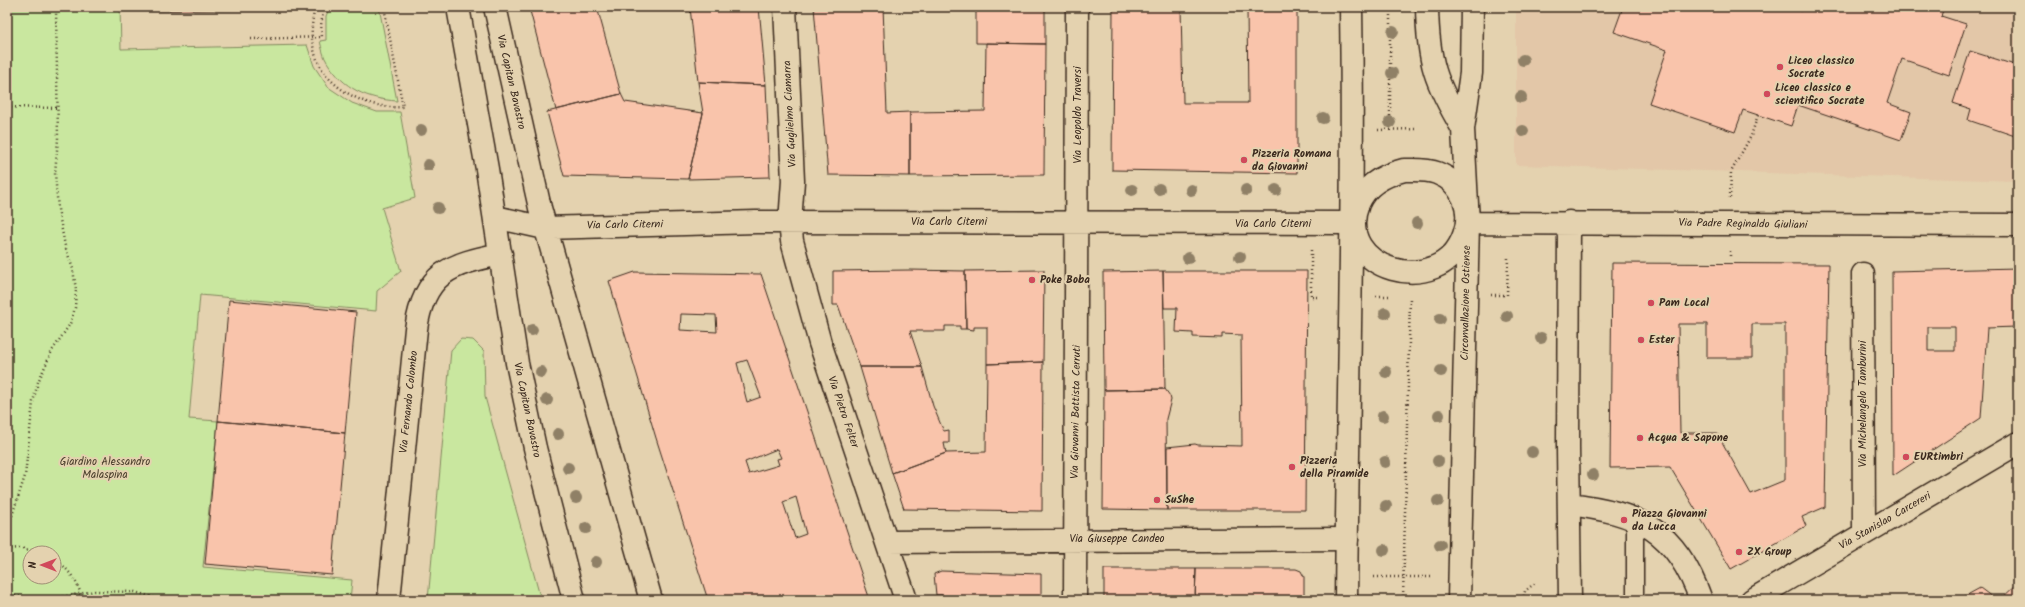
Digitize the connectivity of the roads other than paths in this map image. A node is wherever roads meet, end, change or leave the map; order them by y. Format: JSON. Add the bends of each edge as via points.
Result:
{"nodes":[{"id":1,"x":458,"y":7,"type":"edge"},
{"id":2,"x":494,"y":7,"type":"edge"},
{"id":3,"x":784,"y":7,"type":"edge"},
{"id":4,"x":1078,"y":7,"type":"edge"},
{"id":5,"x":1351,"y":7,"type":"edge"},
{"id":6,"x":1427,"y":7,"type":"edge"},
{"id":7,"x":1472,"y":7,"type":"edge"},
{"id":8,"x":1463,"y":129,"type":"junction"},
{"id":9,"x":494,"y":217,"type":"junction"},
{"id":10,"x":790,"y":222,"type":"junction"},
{"id":11,"x":1569,"y":222,"type":"junction"},
{"id":12,"x":1078,"y":223,"type":"junction"},
{"id":13,"x":1352,"y":223,"type":"junction"},
{"id":14,"x":1468,"y":223,"type":"junction"},
{"id":15,"x":2018,"y":225,"type":"edge"},
{"id":16,"x":545,"y":228,"type":"junction"},
{"id":17,"x":501,"y":254,"type":"junction"},
{"id":18,"x":1863,"y":274,"type":"dead end"},
{"id":19,"x":2018,"y":443,"type":"edge"},
{"id":20,"x":1569,"y":504,"type":"junction"},
{"id":21,"x":1634,"y":518,"type":"junction"},
{"id":22,"x":1864,"y":533,"type":"junction"},
{"id":23,"x":1074,"y":539,"type":"junction"},
{"id":24,"x":1346,"y":539,"type":"junction"},
{"id":25,"x":888,"y":542,"type":"junction"},
{"id":26,"x":389,"y":600,"type":"edge"},
{"id":27,"x":574,"y":600,"type":"edge"},
{"id":28,"x":651,"y":600,"type":"edge"},
{"id":29,"x":906,"y":600,"type":"edge"},
{"id":30,"x":1075,"y":600,"type":"edge"},
{"id":31,"x":1346,"y":600,"type":"edge"},
{"id":32,"x":1459,"y":600,"type":"edge"},
{"id":33,"x":1570,"y":600,"type":"edge"},
{"id":34,"x":1635,"y":600,"type":"edge"},
{"id":35,"x":1701,"y":600,"type":"edge"},
{"id":36,"x":1752,"y":600,"type":"edge"}],
"edges":[{"from":1,"to":9,"type":"street","name":"Via Capitan Bavastro"},
{"from":2,"to":16,"type":"street","name":"Via Capitan Bavastro"},
{"from":3,"to":10,"type":"street","name":"Via Guglielmo Ciamarra","via":[[793,182]]},
{"from":4,"to":12,"type":"street","name":"Via Leopoldo Traversi"},
{"from":5,"to":13,"type":"street"},
{"from":6,"to":8,"type":"street","via":[[1431,60],[1439,86]]},
{"from":7,"to":8,"type":"street","name":"Circonvallazione Ostiense","via":[[1471,73]]},
{"from":8,"to":14,"type":"street","name":"Circonvallazione Ostiense"},
{"from":9,"to":16,"type":"street"},
{"from":9,"to":17,"type":"street","name":"Via Capitan Bavastro"},
{"from":10,"to":12,"type":"street","name":"Via Carlo Citerni"},
{"from":10,"to":16,"type":"street","name":"Via Carlo Citerni"},
{"from":10,"to":25,"type":"street","name":"Via Pietro Felter","via":[[797,264],[820,343]]},
{"from":11,"to":14,"type":"street","name":"Via Padre Reginaldo Giuliani"},
{"from":11,"to":15,"type":"street","name":"Via Padre Reginaldo Giuliani","via":[[1862,226]]},
{"from":11,"to":20,"type":"street"},
{"from":12,"to":13,"type":"street","name":"Via Carlo Citerni"},
{"from":12,"to":23,"type":"street","name":"Via Giovanni Battista Cerruti"},
{"from":13,"to":14,"type":"street","via":[[1356,237],[1369,257],[1386,267],[1407,272],[1430,269],[1449,260],[1460,247]]},
{"from":13,"to":14,"type":"street","via":[[1360,199],[1370,185],[1394,172],[1416,170],[1437,173],[1454,184],[1464,197]]},
{"from":13,"to":24,"type":"street"},
{"from":14,"to":32,"type":"street","name":"Circonvallazione Ostiense"},
{"from":16,"to":28,"type":"street","name":"Via Capitan Bavastro"},
{"from":17,"to":26,"type":"street","name":"Via Fernando Colombo","via":[[470,260],[444,271],[429,289],[421,306],[416,329]]},
{"from":17,"to":27,"type":"street","name":"Via Capitan Bavastro","via":[[517,364],[529,422]]},
{"from":18,"to":22,"type":"street","name":"Via Michelangelo Tamburini"},
{"from":19,"to":22,"type":"street","name":"Via Stanislao Carcereri"},
{"from":20,"to":21,"type":"street","via":[[1610,510]]},
{"from":20,"to":33,"type":"street"},
{"from":21,"to":34,"type":"lane"},
{"from":21,"to":35,"type":"street","via":[[1656,531],[1670,545],[1692,578]]},
{"from":22,"to":36,"type":"street","name":"Via Stanislao Carcereri"},
{"from":23,"to":24,"type":"street","name":"Via Giuseppe Candeo"},
{"from":23,"to":25,"type":"street","name":"Via Giuseppe Candeo"},
{"from":23,"to":30,"type":"street","name":"Via Giovanni Battista Cerruti"},
{"from":24,"to":31,"type":"street"},
{"from":25,"to":29,"type":"street","name":"Via Pietro Felter"}]}
